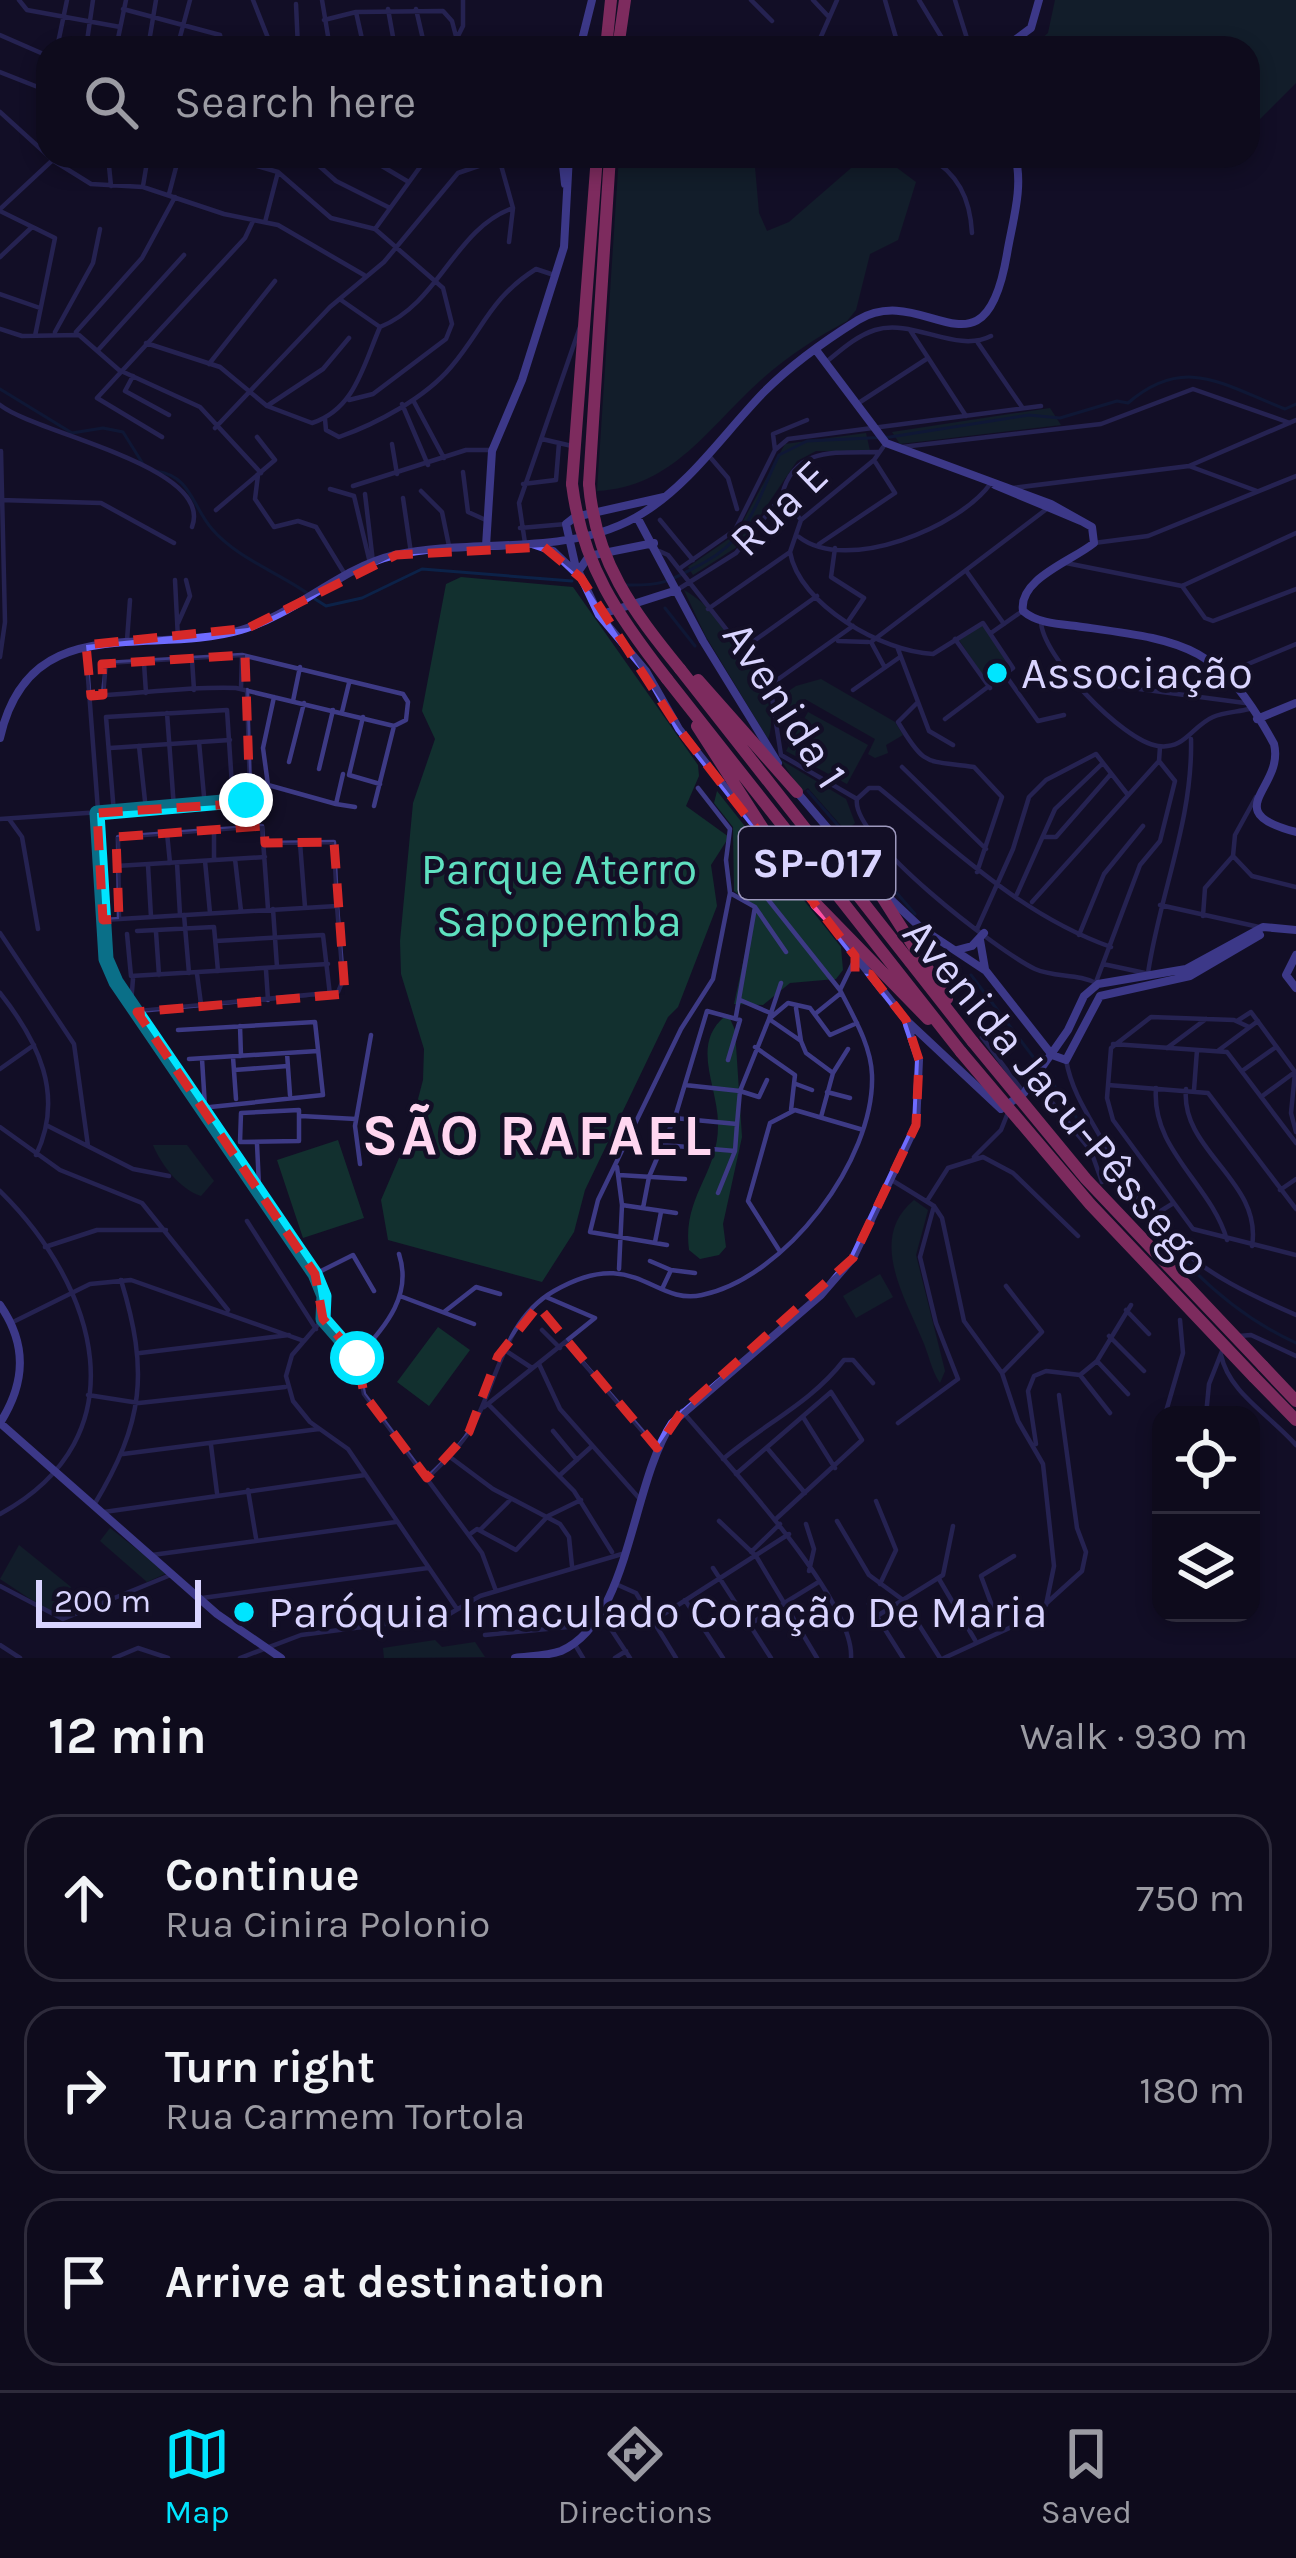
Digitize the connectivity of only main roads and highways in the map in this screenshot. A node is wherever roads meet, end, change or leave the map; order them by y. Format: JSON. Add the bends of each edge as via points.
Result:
{"nodes":[{"id":1,"x":592,"y":0,"type":"edge"},
{"id":2,"x":611,"y":0,"type":"edge"},
{"id":3,"x":626,"y":0,"type":"edge"},
{"id":4,"x":1039,"y":0,"type":"edge"},
{"id":5,"x":583,"y":36,"type":"edge"},
{"id":6,"x":607,"y":36,"type":"edge"},
{"id":7,"x":620,"y":36,"type":"edge"},
{"id":8,"x":1020,"y":36,"type":"edge"},
{"id":9,"x":567,"y":168,"type":"edge"},
{"id":10,"x":596,"y":168,"type":"edge"},
{"id":11,"x":609,"y":168,"type":"edge"},
{"id":12,"x":1016,"y":168,"type":"edge"},
{"id":13,"x":816,"y":350,"type":"junction"},
{"id":14,"x":1011,"y":491,"type":"junction"},
{"id":15,"x":665,"y":497,"type":"junction"},
{"id":16,"x":1049,"y":507,"type":"junction"},
{"id":17,"x":637,"y":517,"type":"junction"},
{"id":18,"x":489,"y":533,"type":"junction"},
{"id":19,"x":567,"y":538,"type":"junction"},
{"id":20,"x":525,"y":543,"type":"junction"},
{"id":21,"x":497,"y":545,"type":"junction"},
{"id":22,"x":485,"y":546,"type":"junction"},
{"id":23,"x":657,"y":547,"type":"junction"},
{"id":24,"x":579,"y":575,"type":"junction"},
{"id":25,"x":676,"y":589,"type":"junction"},
{"id":26,"x":599,"y":615,"type":"junction"},
{"id":27,"x":681,"y":670,"type":"junction"},
{"id":28,"x":671,"y":684,"type":"junction"},
{"id":29,"x":1296,"y":703,"type":"edge"},
{"id":30,"x":1257,"y":719,"type":"junction"},
{"id":31,"x":1,"y":731,"type":"edge"},
{"id":32,"x":796,"y":792,"type":"junction"},
{"id":33,"x":1296,"y":832,"type":"edge"},
{"id":34,"x":780,"y":855,"type":"junction"},
{"id":35,"x":870,"y":878,"type":"junction"},
{"id":36,"x":816,"y":904,"type":"junction"},
{"id":37,"x":1296,"y":929,"type":"edge"},
{"id":38,"x":956,"y":950,"type":"junction"},
{"id":39,"x":1296,"y":955,"type":"edge"},
{"id":40,"x":986,"y":970,"type":"junction"},
{"id":41,"x":1148,"y":979,"type":"junction"},
{"id":42,"x":1296,"y":988,"type":"edge"},
{"id":43,"x":906,"y":1020,"type":"junction"},
{"id":44,"x":961,"y":1027,"type":"junction"},
{"id":45,"x":948,"y":1035,"type":"junction"},
{"id":46,"x":927,"y":1042,"type":"junction"},
{"id":47,"x":972,"y":1044,"type":"junction"},
{"id":48,"x":917,"y":1050,"type":"junction"},
{"id":49,"x":1052,"y":1054,"type":"junction"},
{"id":50,"x":0,"y":1305,"type":"edge"},
{"id":51,"x":1258,"y":1372,"type":"junction"},
{"id":52,"x":1296,"y":1401,"type":"edge"},
{"id":53,"x":1296,"y":1420,"type":"edge"},
{"id":54,"x":0,"y":1423,"type":"edge"},
{"id":55,"x":557,"y":1656,"type":"edge"},
{"id":56,"x":280,"y":1658,"type":"edge"},
{"id":57,"x":515,"y":1658,"type":"edge"}],
"edges":[{"from":1,"to":5,"type":"main road"},
{"from":2,"to":6,"type":"highway"},
{"from":3,"to":7,"type":"highway"},
{"from":4,"to":8,"type":"main road"},
{"from":9,"to":18,"type":"main road","via":[[556,276],[492,451]]},
{"from":10,"to":28,"type":"highway","name":"Avenida Jacu-Pêssego","number":"SP-017","bridge":true,"via":[[572,484],[601,588]]},
{"from":11,"to":27,"type":"highway","name":"Avenida Jacu-Pêssego","number":"SP-017","bridge":true,"via":[[589,484],[613,578]]},
{"from":12,"to":13,"type":"main road","via":[[1000,296],[988,315],[962,324],[876,313]]},
{"from":13,"to":14,"type":"main road","via":[[885,444]]},
{"from":13,"to":15,"type":"main road","via":[[770,386]]},
{"from":14,"to":16,"type":"main road"},
{"from":14,"to":16,"type":"main road"},
{"from":15,"to":17,"type":"main road"},
{"from":15,"to":19,"type":"main road","name":"Avenida 1","via":[[574,518]]},
{"from":16,"to":30,"type":"main road","via":[[1088,523],[1094,543],[1030,586],[1023,610],[1041,621],[1181,643],[1223,674]]},
{"from":17,"to":19,"type":"main road"},
{"from":17,"to":23,"type":"main road","name":"Avenida 1"},
{"from":18,"to":21,"type":"main road"},
{"from":18,"to":22,"type":"main road"},
{"from":19,"to":20,"type":"main road"},
{"from":19,"to":24,"type":"main road","name":"Avenida 1"},
{"from":20,"to":21,"type":"main road"},
{"from":20,"to":24,"type":"main road","via":[[553,551]]},
{"from":21,"to":22,"type":"main road"},
{"from":22,"to":31,"type":"main road","via":[[372,562],[248,628],[86,645],[40,669]]},
{"from":23,"to":24,"type":"main road","via":[[589,556]]},
{"from":23,"to":25,"type":"main road","name":"Avenida 1","via":[[681,576]]},
{"from":24,"to":26,"type":"main road","name":"Avenida 1"},
{"from":25,"to":26,"type":"main road"},
{"from":25,"to":32,"type":"main road","name":"Avenida 1"},
{"from":26,"to":34,"type":"main road","name":"Avenida 1"},
{"from":27,"to":32,"type":"highway"},
{"from":27,"to":44,"type":"highway","name":"Avenida Jacu-Pêssego","number":"SP-017"},
{"from":28,"to":34,"type":"highway"},
{"from":28,"to":45,"type":"highway","name":"Avenida Jacu-Pêssego","number":"SP-017"},
{"from":29,"to":30,"type":"main road"},
{"from":30,"to":33,"type":"main road","via":[[1277,759],[1256,797],[1258,813]]},
{"from":32,"to":35,"type":"main road","name":"Avenida 1"},
{"from":34,"to":36,"type":"main road","name":"Avenida 1"},
{"from":35,"to":38,"type":"main road","name":"Avenida 1"},
{"from":35,"to":44,"type":"highway"},
{"from":36,"to":43,"type":"main road","name":"Avenida 1"},
{"from":36,"to":45,"type":"highway"},
{"from":37,"to":41,"type":"main road","via":[[1266,928]]},
{"from":38,"to":40,"type":"main road","name":"Avenida 1"},
{"from":38,"to":40,"type":"main road","via":[[980,934]]},
{"from":39,"to":42,"type":"main road","via":[[1286,975]]},
{"from":40,"to":49,"type":"main road","name":"Avenida 1"},
{"from":41,"to":49,"type":"main road","via":[[1097,983]]},
{"from":41,"to":49,"type":"main road","via":[[1096,1000],[1066,1060]]},
{"from":43,"to":46,"type":"main road","name":"Avenida 1"},
{"from":43,"to":48,"type":"main road"},
{"from":44,"to":47,"type":"highway","name":"Avenida Jacu-Pêssego","number":"SP-017"},
{"from":45,"to":47,"type":"highway","name":"Avenida Jacu-Pêssego","number":"SP-017"},
{"from":46,"to":48,"type":"main road"},
{"from":46,"to":49,"type":"main road","name":"Avenida 1","via":[[991,1105],[1007,1107]]},
{"from":47,"to":51,"type":"highway","name":"Avenida Jacu-Pêssego","number":"SP-017","bridge":true},
{"from":48,"to":55,"type":"main road","via":[[916,1125],[853,1258],[682,1411],[657,1448],[602,1614]]},
{"from":50,"to":54,"type":"main road","via":[[22,1356]]},
{"from":51,"to":52,"type":"highway","name":"Avenida Jacu-Pêssego","number":"SP-017"},
{"from":51,"to":53,"type":"highway","name":"Avenida Jacu-Pêssego","number":"SP-017"},
{"from":54,"to":56,"type":"main road"},
{"from":55,"to":57,"type":"main road"}]}
